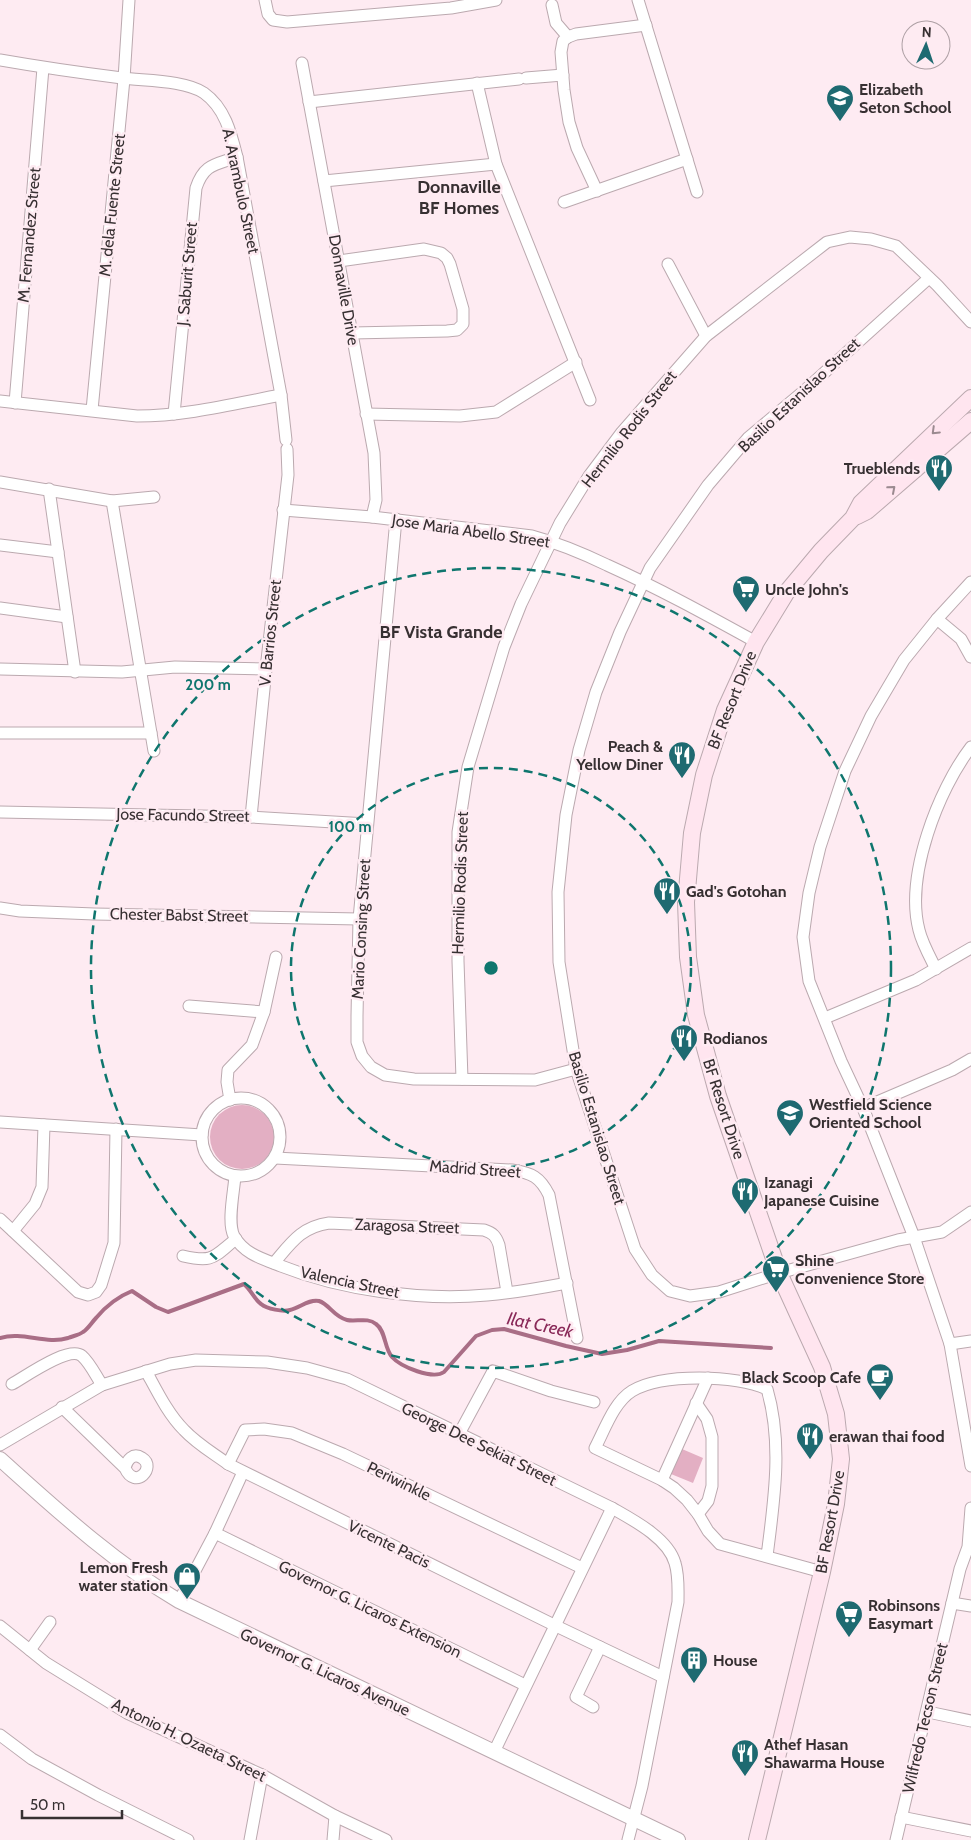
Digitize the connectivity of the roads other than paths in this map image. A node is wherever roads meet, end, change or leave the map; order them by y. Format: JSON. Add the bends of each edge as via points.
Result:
{"nodes":[{"id":1,"x":129,"y":0,"type":"edge"},
{"id":2,"x":266,"y":0,"type":"edge"},
{"id":3,"x":496,"y":0,"type":"edge"},
{"id":4,"x":638,"y":0,"type":"edge"},
{"id":5,"x":552,"y":4,"type":"dead end"},
{"id":6,"x":646,"y":26,"type":"junction"},
{"id":7,"x":568,"y":37,"type":"junction"},
{"id":8,"x":0,"y":60,"type":"edge"},
{"id":9,"x":302,"y":63,"type":"dead end"},
{"id":10,"x":43,"y":68,"type":"junction"},
{"id":11,"x":563,"y":75,"type":"junction"},
{"id":12,"x":124,"y":78,"type":"junction"},
{"id":13,"x":476,"y":84,"type":"junction"},
{"id":14,"x":309,"y":102,"type":"junction"},
{"id":15,"x":237,"y":157,"type":"junction"},
{"id":16,"x":687,"y":160,"type":"junction"},
{"id":17,"x":496,"y":164,"type":"junction"},
{"id":18,"x":324,"y":181,"type":"junction"},
{"id":19,"x":597,"y":191,"type":"junction"},
{"id":20,"x":696,"y":192,"type":"dead end"},
{"id":21,"x":564,"y":202,"type":"dead end"},
{"id":22,"x":339,"y":261,"type":"junction"},
{"id":23,"x":668,"y":264,"type":"dead end"},
{"id":24,"x":928,"y":278,"type":"junction"},
{"id":25,"x":971,"y":322,"type":"edge"},
{"id":26,"x":352,"y":333,"type":"junction"},
{"id":27,"x":706,"y":336,"type":"junction"},
{"id":28,"x":576,"y":362,"type":"junction"},
{"id":29,"x":281,"y":396,"type":"junction"},
{"id":30,"x":971,"y":398,"type":"edge"},
{"id":31,"x":590,"y":400,"type":"dead end"},
{"id":32,"x":0,"y":401,"type":"edge"},
{"id":33,"x":15,"y":403,"type":"junction"},
{"id":34,"x":92,"y":410,"type":"junction"},
{"id":35,"x":174,"y":414,"type":"junction"},
{"id":36,"x":366,"y":414,"type":"junction"},
{"id":37,"x":971,"y":421,"type":"edge"},
{"id":38,"x":287,"y":445,"type":"joint"},
{"id":39,"x":0,"y":482,"type":"edge"},
{"id":40,"x":49,"y":489,"type":"junction"},
{"id":41,"x":154,"y":496,"type":"dead end"},
{"id":42,"x":112,"y":500,"type":"junction"},
{"id":43,"x":283,"y":510,"type":"junction"},
{"id":44,"x":372,"y":517,"type":"junction"},
{"id":45,"x":853,"y":518,"type":"junction"},
{"id":46,"x":396,"y":519,"type":"junction"},
{"id":47,"x":550,"y":541,"type":"junction"},
{"id":48,"x":0,"y":545,"type":"edge"},
{"id":49,"x":58,"y":552,"type":"junction"},
{"id":50,"x":643,"y":581,"type":"junction"},
{"id":51,"x":971,"y":582,"type":"edge"},
{"id":52,"x":0,"y":608,"type":"edge"},
{"id":53,"x":67,"y":617,"type":"junction"},
{"id":54,"x":937,"y":619,"type":"junction"},
{"id":55,"x":756,"y":642,"type":"junction"},
{"id":56,"x":971,"y":657,"type":"edge"},
{"id":57,"x":0,"y":669,"type":"edge"},
{"id":58,"x":266,"y":669,"type":"junction"},
{"id":59,"x":141,"y":671,"type":"junction"},
{"id":60,"x":75,"y":672,"type":"junction"},
{"id":61,"x":0,"y":733,"type":"edge"},
{"id":62,"x":151,"y":733,"type":"junction"},
{"id":63,"x":971,"y":747,"type":"edge"},
{"id":64,"x":154,"y":751,"type":"dead end"},
{"id":65,"x":0,"y":812,"type":"edge"},
{"id":66,"x":251,"y":817,"type":"junction"},
{"id":67,"x":367,"y":824,"type":"junction"},
{"id":68,"x":0,"y":908,"type":"edge"},
{"id":69,"x":359,"y":919,"type":"junction"},
{"id":70,"x":971,"y":948,"type":"edge"},
{"id":71,"x":276,"y":957,"type":"dead end"},
{"id":72,"x":936,"y":969,"type":"junction"},
{"id":73,"x":189,"y":1006,"type":"dead end"},
{"id":74,"x":264,"y":1012,"type":"junction"},
{"id":75,"x":824,"y":1018,"type":"junction"},
{"id":76,"x":971,"y":1059,"type":"edge"},
{"id":77,"x":576,"y":1069,"type":"junction"},
{"id":78,"x":462,"y":1079,"type":"junction"},
{"id":79,"x":230,"y":1100,"type":"junction"},
{"id":80,"x":862,"y":1108,"type":"junction"},
{"id":81,"x":0,"y":1122,"type":"edge"},
{"id":82,"x":44,"y":1125,"type":"junction"},
{"id":83,"x":116,"y":1129,"type":"junction"},
{"id":84,"x":202,"y":1135,"type":"junction"},
{"id":85,"x":275,"y":1158,"type":"junction"},
{"id":86,"x":235,"y":1176,"type":"junction"},
{"id":87,"x":971,"y":1212,"type":"edge"},
{"id":88,"x":0,"y":1219,"type":"edge"},
{"id":89,"x":12,"y":1231,"type":"junction"},
{"id":90,"x":914,"y":1237,"type":"junction"},
{"id":91,"x":236,"y":1239,"type":"junction"},
{"id":92,"x":183,"y":1256,"type":"dead end"},
{"id":93,"x":274,"y":1263,"type":"junction"},
{"id":94,"x":779,"y":1273,"type":"junction"},
{"id":95,"x":566,"y":1283,"type":"junction"},
{"id":96,"x":507,"y":1292,"type":"junction"},
{"id":97,"x":577,"y":1338,"type":"dead end"},
{"id":98,"x":971,"y":1341,"type":"edge"},
{"id":99,"x":950,"y":1344,"type":"junction"},
{"id":100,"x":146,"y":1371,"type":"junction"},
{"id":101,"x":708,"y":1378,"type":"junction"},
{"id":102,"x":12,"y":1384,"type":"dead end"},
{"id":103,"x":102,"y":1385,"type":"junction"},
{"id":104,"x":594,"y":1402,"type":"dead end"},
{"id":105,"x":696,"y":1402,"type":"junction"},
{"id":106,"x":62,"y":1407,"type":"junction"},
{"id":107,"x":459,"y":1434,"type":"junction"},
{"id":108,"x":0,"y":1445,"type":"edge"},
{"id":109,"x":0,"y":1459,"type":"edge"},
{"id":110,"x":228,"y":1464,"type":"junction"},
{"id":111,"x":971,"y":1466,"type":"edge"},
{"id":112,"x":125,"y":1468,"type":"dead end"},
{"id":113,"x":243,"y":1472,"type":"junction"},
{"id":114,"x":662,"y":1480,"type":"junction"},
{"id":115,"x":612,"y":1508,"type":"junction"},
{"id":116,"x":971,"y":1508,"type":"edge"},
{"id":117,"x":698,"y":1514,"type":"junction"},
{"id":118,"x":215,"y":1533,"type":"junction"},
{"id":119,"x":767,"y":1556,"type":"junction"},
{"id":120,"x":582,"y":1568,"type":"junction"},
{"id":121,"x":822,"y":1572,"type":"junction"},
{"id":122,"x":179,"y":1600,"type":"junction"},
{"id":123,"x":952,"y":1603,"type":"junction"},
{"id":124,"x":971,"y":1606,"type":"edge"},
{"id":125,"x":50,"y":1622,"type":"dead end"},
{"id":126,"x":554,"y":1625,"type":"junction"},
{"id":127,"x":0,"y":1626,"type":"edge"},
{"id":128,"x":600,"y":1647,"type":"junction"},
{"id":129,"x":30,"y":1650,"type":"junction"},
{"id":130,"x":663,"y":1677,"type":"junction"},
{"id":131,"x":525,"y":1685,"type":"junction"},
{"id":132,"x":593,"y":1707,"type":"dead end"},
{"id":133,"x":928,"y":1712,"type":"junction"},
{"id":134,"x":971,"y":1721,"type":"edge"},
{"id":135,"x":0,"y":1735,"type":"edge"},
{"id":136,"x":494,"y":1752,"type":"junction"},
{"id":137,"x":262,"y":1775,"type":"junction"},
{"id":138,"x":334,"y":1816,"type":"junction"},
{"id":139,"x":634,"y":1818,"type":"junction"},
{"id":140,"x":901,"y":1818,"type":"junction"},
{"id":141,"x":971,"y":1831,"type":"edge"},
{"id":142,"x":188,"y":1840,"type":"edge"},
{"id":143,"x":250,"y":1840,"type":"edge"},
{"id":144,"x":333,"y":1840,"type":"edge"},
{"id":145,"x":386,"y":1840,"type":"edge"},
{"id":146,"x":628,"y":1840,"type":"edge"},
{"id":147,"x":678,"y":1840,"type":"edge"},
{"id":148,"x":757,"y":1840,"type":"edge"},
{"id":149,"x":896,"y":1840,"type":"edge"}],
"edges":[{"from":1,"to":12,"type":"street","name":"M. dela Fuente Street"},
{"from":2,"to":3,"type":"street","via":[[268,14],[273,20],[287,22],[451,8]]},
{"from":4,"to":6,"type":"street"},
{"from":5,"to":7,"type":"street","via":[[556,23]]},
{"from":6,"to":7,"type":"street"},
{"from":6,"to":16,"type":"street"},
{"from":7,"to":11,"type":"street","via":[[563,41],[561,52]]},
{"from":8,"to":10,"type":"street","name":"A. Arambulo Street"},
{"from":9,"to":14,"type":"street","name":"Donnaville Drive"},
{"from":10,"to":12,"type":"street","name":"A. Arambulo Street"},
{"from":10,"to":33,"type":"street","name":"M. Fernandez Street"},
{"from":11,"to":13,"type":"street"},
{"from":11,"to":19,"type":"street","via":[[569,122]]},
{"from":12,"to":15,"type":"street","name":"A. Arambulo Street","via":[[179,84],[204,93],[221,111],[232,135]]},
{"from":12,"to":34,"type":"street","name":"M. dela Fuente Street"},
{"from":13,"to":14,"type":"street"},
{"from":13,"to":17,"type":"street"},
{"from":14,"to":18,"type":"street","name":"Donnaville Drive"},
{"from":15,"to":29,"type":"street","name":"A. Arambulo Street"},
{"from":15,"to":35,"type":"street","name":"J. Saburit Street","via":[[210,167],[200,175],[196,188]]},
{"from":16,"to":19,"type":"street"},
{"from":16,"to":20,"type":"street"},
{"from":17,"to":18,"type":"street"},
{"from":17,"to":28,"type":"street"},
{"from":18,"to":22,"type":"street","name":"Donnaville Drive"},
{"from":19,"to":21,"type":"street"},
{"from":22,"to":26,"type":"street","name":"Donnaville Drive"},
{"from":22,"to":26,"type":"street","via":[[424,249],[442,253],[450,264],[463,309],[463,324],[457,330]]},
{"from":23,"to":27,"type":"street"},
{"from":24,"to":25,"type":"street","name":"Hermilio Rodis Street"},
{"from":24,"to":27,"type":"street","name":"Hermilio Rodis Street","via":[[896,246],[850,237],[827,242]]},
{"from":24,"to":50,"type":"street","name":"Basilio Estanislao Street","via":[[748,438],[708,485]]},
{"from":26,"to":36,"type":"street","name":"Donnaville Drive"},
{"from":27,"to":47,"type":"street","name":"Hermilio Rodis Street","via":[[622,432],[589,476]]},
{"from":28,"to":31,"type":"street"},
{"from":28,"to":36,"type":"street","via":[[496,412],[460,416]]},
{"from":29,"to":35,"type":"street"},
{"from":29,"to":38,"type":"street","name":"A. Arambulo Street"},
{"from":30,"to":45,"type":"main road","name":"BF Resort Drive","one_way":true,"via":[[860,503]]},
{"from":32,"to":33,"type":"street"},
{"from":33,"to":34,"type":"street"},
{"from":34,"to":35,"type":"street","via":[[137,416]]},
{"from":36,"to":44,"type":"street","name":"Donnaville Drive","via":[[374,453],[376,500]]},
{"from":45,"to":37,"type":"main road","name":"BF Resort Drive","one_way":true,"via":[[868,511]]},
{"from":38,"to":43,"type":"street","name":"V. Barrios Street","via":[[288,475]]},
{"from":39,"to":40,"type":"street"},
{"from":40,"to":42,"type":"street"},
{"from":40,"to":49,"type":"street"},
{"from":41,"to":42,"type":"street"},
{"from":42,"to":59,"type":"street"},
{"from":43,"to":44,"type":"street","name":"Jose Maria Abello Street"},
{"from":43,"to":58,"type":"street","name":"V. Barrios Street"},
{"from":44,"to":46,"type":"street","name":"Jose Maria Abello Street"},
{"from":45,"to":55,"type":"main road","name":"BF Resort Drive","via":[[821,550],[786,594]]},
{"from":46,"to":47,"type":"street","name":"Jose Maria Abello Street"},
{"from":46,"to":67,"type":"street","name":"Mario Consing Street"},
{"from":47,"to":50,"type":"street","name":"Jose Maria Abello Street"},
{"from":47,"to":78,"type":"street","name":"Hermilio Rodis Street","via":[[504,647],[468,767],[458,832]]},
{"from":48,"to":49,"type":"street"},
{"from":49,"to":53,"type":"street"},
{"from":50,"to":55,"type":"street","name":"Jose Maria Abello Street"},
{"from":50,"to":77,"type":"street","name":"Basilio Estanislao Street","via":[[596,692],[579,750],[566,815],[558,892],[559,962]]},
{"from":51,"to":54,"type":"street"},
{"from":52,"to":53,"type":"street"},
{"from":53,"to":60,"type":"street"},
{"from":54,"to":56,"type":"street","via":[[960,639]]},
{"from":54,"to":75,"type":"street","via":[[904,660],[870,716],[845,771],[820,847],[809,893],[804,937],[809,981]]},
{"from":55,"to":94,"type":"main road","name":"BF Resort Drive","via":[[725,710],[704,775],[692,833],[686,902],[688,957],[696,1015],[718,1096]]},
{"from":57,"to":60,"type":"street"},
{"from":58,"to":59,"type":"street","via":[[175,667]]},
{"from":58,"to":66,"type":"street","name":"V. Barrios Street"},
{"from":59,"to":60,"type":"street"},
{"from":59,"to":62,"type":"street"},
{"from":61,"to":62,"type":"street"},
{"from":62,"to":64,"type":"street"},
{"from":63,"to":72,"type":"street","via":[[958,766],[932,820],[921,859],[915,898],[919,931]]},
{"from":65,"to":66,"type":"street","name":"Jose Facundo Street"},
{"from":66,"to":67,"type":"street","name":"Jose Facundo Street"},
{"from":67,"to":69,"type":"street","name":"Mario Consing Street"},
{"from":68,"to":69,"type":"street","name":"Chester Babst Street","via":[[94,914]]},
{"from":69,"to":78,"type":"street","name":"Mario Consing Street","via":[[357,1042],[362,1056],[371,1067],[385,1075]]},
{"from":70,"to":72,"type":"street"},
{"from":71,"to":74,"type":"street"},
{"from":72,"to":75,"type":"street"},
{"from":73,"to":74,"type":"street"},
{"from":74,"to":79,"type":"street","via":[[252,1045],[228,1070],[226,1082]]},
{"from":75,"to":80,"type":"street"},
{"from":76,"to":80,"type":"street"},
{"from":77,"to":78,"type":"street","name":"Mario Consing Street","via":[[535,1080]]},
{"from":77,"to":94,"type":"street","name":"Basilio Estanislao Street","via":[[635,1250],[652,1275],[670,1291],[690,1296],[719,1292]]},
{"from":79,"to":84,"type":"street","via":[[211,1113]]},
{"from":79,"to":85,"type":"street","via":[[257,1102],[276,1119],[280,1146]]},
{"from":80,"to":90,"type":"street"},
{"from":81,"to":82,"type":"street"},
{"from":82,"to":83,"type":"street"},
{"from":82,"to":89,"type":"street","via":[[42,1187],[35,1204]]},
{"from":83,"to":84,"type":"street"},
{"from":83,"to":89,"type":"street","via":[[114,1243],[102,1285],[96,1292],[88,1295],[78,1292]]},
{"from":84,"to":86,"type":"street","via":[[204,1149],[211,1162]]},
{"from":85,"to":86,"type":"street","via":[[258,1173]]},
{"from":85,"to":95,"type":"street","name":"Madrid Street","via":[[527,1172],[537,1177],[549,1195]]},
{"from":86,"to":91,"type":"street","via":[[231,1222]]},
{"from":87,"to":90,"type":"street","name":"Basilio Estanislao Street","via":[[942,1232]]},
{"from":88,"to":89,"type":"street"},
{"from":90,"to":94,"type":"street","name":"Basilio Estanislao Street"},
{"from":90,"to":99,"type":"street"},
{"from":91,"to":92,"type":"street","via":[[214,1257],[200,1260]]},
{"from":91,"to":93,"type":"street","name":"Valencia Street","via":[[249,1253]]},
{"from":93,"to":96,"type":"street","name":"Valencia Street","via":[[330,1281],[400,1294],[486,1295]]},
{"from":93,"to":96,"type":"street","name":"Zaragosa Street","via":[[303,1231],[315,1225],[484,1230],[497,1237],[500,1245]]},
{"from":94,"to":121,"type":"main road","name":"BF Resort Drive","via":[[822,1367],[836,1414],[841,1459],[836,1504]]},
{"from":95,"to":96,"type":"street","name":"Valencia Street"},
{"from":95,"to":97,"type":"street","name":"Madrid Street"},
{"from":98,"to":99,"type":"street"},
{"from":99,"to":111,"type":"street"},
{"from":100,"to":103,"type":"street","name":"George Dee Sekiat Street"},
{"from":100,"to":107,"type":"street","name":"George Dee Sekiat Street","via":[[196,1360],[267,1362],[307,1368],[347,1379]]},
{"from":100,"to":110,"type":"street","name":"Vicente Pacis","via":[[166,1407],[184,1430]]},
{"from":101,"to":105,"type":"street"},
{"from":101,"to":114,"type":"street","via":[[677,1378],[632,1391],[618,1405],[595,1448]]},
{"from":101,"to":119,"type":"street","via":[[756,1383],[767,1389],[772,1405],[776,1448],[776,1484]]},
{"from":102,"to":103,"type":"street","via":[[58,1357],[77,1353]]},
{"from":103,"to":106,"type":"street","name":"George Dee Sekiat Street"},
{"from":104,"to":107,"type":"street","via":[[493,1371]]},
{"from":105,"to":114,"type":"street"},
{"from":105,"to":117,"type":"street","via":[[707,1419],[712,1437],[712,1486],[708,1501]]},
{"from":106,"to":108,"type":"street","name":"George Dee Sekiat Street"},
{"from":106,"to":112,"type":"street"},
{"from":107,"to":115,"type":"street","name":"George Dee Sekiat Street"},
{"from":109,"to":122,"type":"street","name":"Governor G. Licaros Avenue","via":[[105,1550],[153,1586]]},
{"from":110,"to":113,"type":"street","name":"Vicente Pacis"},
{"from":110,"to":120,"type":"street","name":"Periwinkle","via":[[245,1430],[292,1433]]},
{"from":113,"to":118,"type":"street"},
{"from":113,"to":126,"type":"street","name":"Vicente Pacis"},
{"from":114,"to":117,"type":"street","via":[[687,1500]]},
{"from":115,"to":120,"type":"street"},
{"from":115,"to":130,"type":"street","name":"George Dee Sekiat Street","via":[[646,1528],[675,1561],[678,1602]]},
{"from":116,"to":123,"type":"street","name":"Wilfredo Tecson Street","via":[[968,1547]]},
{"from":117,"to":119,"type":"street","via":[[720,1544]]},
{"from":118,"to":122,"type":"street"},
{"from":118,"to":131,"type":"street","name":"Governor G. Licaros Extension"},
{"from":119,"to":121,"type":"street"},
{"from":120,"to":126,"type":"street"},
{"from":121,"to":148,"type":"main road","name":"BF Resort Drive"},
{"from":122,"to":136,"type":"street","name":"Governor G. Licaros Avenue"},
{"from":123,"to":124,"type":"street"},
{"from":123,"to":133,"type":"street","name":"Wilfredo Tecson Street"},
{"from":125,"to":129,"type":"street"},
{"from":126,"to":128,"type":"street","name":"Vicente Pacis"},
{"from":126,"to":131,"type":"street"},
{"from":127,"to":129,"type":"street","name":"Antonio H. Ozaeta Street"},
{"from":128,"to":130,"type":"street","name":"Vicente Pacis"},
{"from":128,"to":132,"type":"street","via":[[576,1697]]},
{"from":129,"to":137,"type":"street","name":"Antonio H. Ozaeta Street","via":[[127,1713]]},
{"from":130,"to":139,"type":"street","name":"George Dee Sekiat Street"},
{"from":131,"to":136,"type":"street"},
{"from":133,"to":134,"type":"street"},
{"from":133,"to":140,"type":"street","name":"Wilfredo Tecson Street"},
{"from":135,"to":142,"type":"street","via":[[32,1759]]},
{"from":136,"to":139,"type":"street","name":"Governor G. Licaros Avenue"},
{"from":137,"to":138,"type":"street","name":"Antonio H. Ozaeta Street"},
{"from":137,"to":143,"type":"street"},
{"from":138,"to":144,"type":"street"},
{"from":138,"to":145,"type":"street","name":"Antonio H. Ozaeta Street"},
{"from":139,"to":146,"type":"street","name":"George Dee Sekiat Street"},
{"from":139,"to":147,"type":"street","name":"Governor G. Licaros Avenue"},
{"from":140,"to":141,"type":"street"},
{"from":140,"to":149,"type":"street","name":"Wilfredo Tecson Street"}]}
